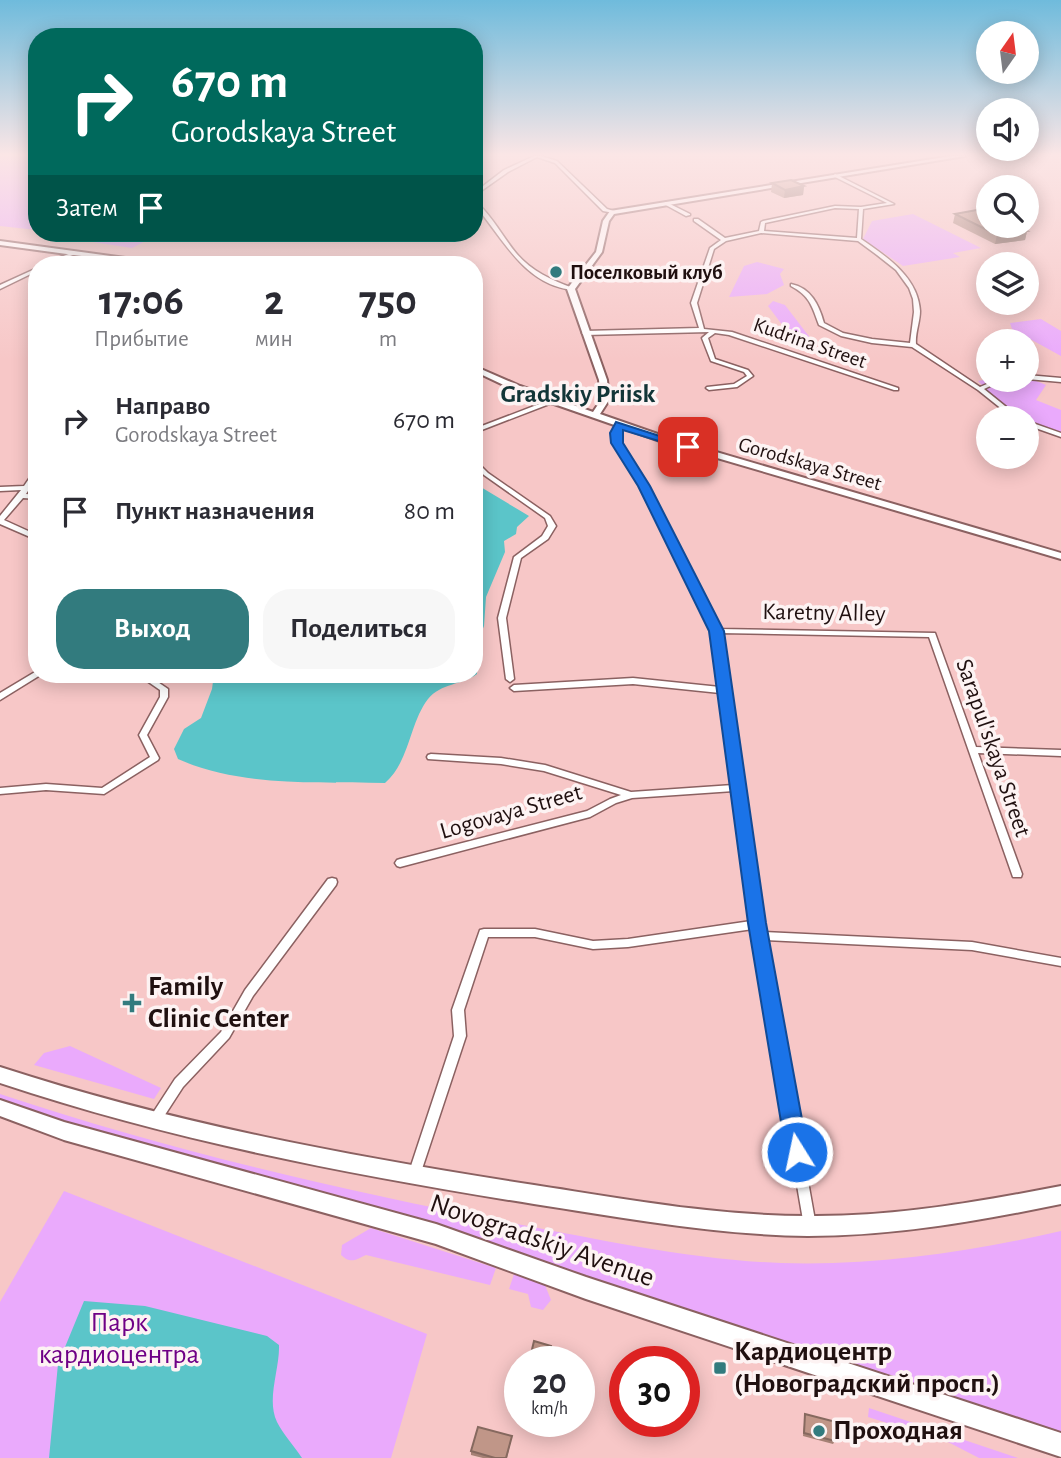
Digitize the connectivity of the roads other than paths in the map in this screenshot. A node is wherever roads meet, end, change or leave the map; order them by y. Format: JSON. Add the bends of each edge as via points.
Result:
{"nodes":[{"id":1,"x":492,"y":224,"type":"edge"},
{"id":2,"x":605,"y":224,"type":"edge"},
{"id":3,"x":702,"y":224,"type":"edge"},
{"id":4,"x":763,"y":224,"type":"edge"},
{"id":5,"x":860,"y":224,"type":"edge"},
{"id":6,"x":761,"y":232,"type":"junction"},
{"id":7,"x":723,"y":238,"type":"junction"},
{"id":8,"x":859,"y":240,"type":"junction"},
{"id":9,"x":0,"y":243,"type":"edge"},
{"id":10,"x":76,"y":253,"type":"junction"},
{"id":11,"x":68,"y":256,"type":"edge"},
{"id":12,"x":96,"y":256,"type":"edge"},
{"id":13,"x":28,"y":273,"type":"edge"},
{"id":14,"x":793,"y":285,"type":"dead end"},
{"id":15,"x":0,"y":287,"type":"edge"},
{"id":16,"x":571,"y":289,"type":"junction"},
{"id":17,"x":702,"y":330,"type":"junction"},
{"id":18,"x":714,"y":331,"type":"junction"},
{"id":19,"x":585,"y":333,"type":"junction"},
{"id":20,"x":914,"y":345,"type":"junction"},
{"id":21,"x":483,"y":372,"type":"edge"},
{"id":22,"x":1039,"y":378,"type":"edge"},
{"id":23,"x":1061,"y":380,"type":"edge"},
{"id":24,"x":976,"y":386,"type":"edge"},
{"id":25,"x":709,"y":388,"type":"dead end"},
{"id":26,"x":896,"y":389,"type":"dead end"},
{"id":27,"x":984,"y":392,"type":"edge"},
{"id":28,"x":555,"y":400,"type":"junction"},
{"id":29,"x":1002,"y":406,"type":"edge"},
{"id":30,"x":595,"y":415,"type":"junction"},
{"id":31,"x":620,"y":425,"type":"junction"},
{"id":32,"x":1039,"y":427,"type":"edge"},
{"id":33,"x":483,"y":428,"type":"edge"},
{"id":34,"x":1061,"y":435,"type":"edge"},
{"id":35,"x":483,"y":471,"type":"edge"},
{"id":36,"x":28,"y":483,"type":"edge"},
{"id":37,"x":24,"y":488,"type":"junction"},
{"id":38,"x":0,"y":489,"type":"edge"},
{"id":39,"x":21,"y":496,"type":"junction"},
{"id":40,"x":28,"y":496,"type":"edge"},
{"id":41,"x":0,"y":520,"type":"edge"},
{"id":42,"x":28,"y":534,"type":"edge"},
{"id":43,"x":1061,"y":556,"type":"edge"},
{"id":44,"x":716,"y":631,"type":"junction"},
{"id":45,"x":932,"y":635,"type":"joint"},
{"id":46,"x":510,"y":679,"type":"dead end"},
{"id":47,"x":28,"y":680,"type":"edge"},
{"id":48,"x":157,"y":683,"type":"edge"},
{"id":49,"x":514,"y":688,"type":"dead end"},
{"id":50,"x":722,"y":690,"type":"junction"},
{"id":51,"x":0,"y":697,"type":"edge"},
{"id":52,"x":973,"y":750,"type":"junction"},
{"id":53,"x":1061,"y":753,"type":"edge"},
{"id":54,"x":431,"y":757,"type":"dead end"},
{"id":55,"x":737,"y":788,"type":"junction"},
{"id":56,"x":0,"y":791,"type":"edge"},
{"id":57,"x":631,"y":795,"type":"junction"},
{"id":58,"x":400,"y":863,"type":"dead end"},
{"id":59,"x":1017,"y":874,"type":"dead end"},
{"id":60,"x":332,"y":883,"type":"dead end"},
{"id":61,"x":757,"y":923,"type":"junction"},
{"id":62,"x":760,"y":936,"type":"junction"},
{"id":63,"x":1061,"y":962,"type":"edge"},
{"id":64,"x":0,"y":1074,"type":"edge"},
{"id":65,"x":0,"y":1108,"type":"edge"},
{"id":66,"x":155,"y":1120,"type":"junction"},
{"id":67,"x":414,"y":1177,"type":"junction"},
{"id":68,"x":1061,"y":1195,"type":"edge"},
{"id":69,"x":810,"y":1226,"type":"junction"},
{"id":70,"x":1061,"y":1446,"type":"edge"}],
"edges":[{"from":1,"to":16,"type":"street","via":[[525,268],[541,280]]},
{"from":2,"to":16,"type":"street","via":[[599,252]]},
{"from":3,"to":7,"type":"street"},
{"from":4,"to":6,"type":"street"},
{"from":5,"to":8,"type":"street"},
{"from":6,"to":7,"type":"street"},
{"from":6,"to":8,"type":"street"},
{"from":7,"to":17,"type":"street","via":[[712,248],[694,303]]},
{"from":8,"to":20,"type":"street","via":[[899,269],[911,289],[917,309]]},
{"from":9,"to":10,"type":"street"},
{"from":10,"to":11,"type":"street"},
{"from":10,"to":12,"type":"street"},
{"from":13,"to":15,"type":"street"},
{"from":14,"to":20,"type":"street","via":[[813,299],[821,324],[841,334]]},
{"from":16,"to":19,"type":"street"},
{"from":17,"to":18,"type":"street","name":"Kudrina Street"},
{"from":17,"to":19,"type":"street","name":"Kudrina Street"},
{"from":18,"to":25,"type":"street","name":"Kudrina Street","via":[[705,338],[713,360],[750,376],[732,387]]},
{"from":18,"to":26,"type":"street","name":"Kudrina Street"},
{"from":19,"to":30,"type":"street","via":[[606,396]]},
{"from":20,"to":24,"type":"street"},
{"from":21,"to":28,"type":"street","name":"Gorodskaya Street"},
{"from":22,"to":23,"type":"street"},
{"from":27,"to":29,"type":"street"},
{"from":28,"to":30,"type":"street","name":"Gorodskaya Street"},
{"from":28,"to":33,"type":"street"},
{"from":30,"to":31,"type":"street","name":"Gorodskaya Street"},
{"from":31,"to":43,"type":"street","name":"Gorodskaya Street"},
{"from":31,"to":44,"type":"street","via":[[617,443],[644,486]]},
{"from":32,"to":34,"type":"street"},
{"from":35,"to":46,"type":"street","via":[[548,517],[552,526],[518,557],[502,618]]},
{"from":36,"to":37,"type":"street"},
{"from":37,"to":38,"type":"street"},
{"from":37,"to":39,"type":"street"},
{"from":39,"to":40,"type":"street"},
{"from":39,"to":41,"type":"street"},
{"from":41,"to":42,"type":"street"},
{"from":44,"to":45,"type":"street","name":"Karetny Alley"},
{"from":44,"to":50,"type":"street"},
{"from":45,"to":52,"type":"street","name":"Sarapul'skaya Street"},
{"from":47,"to":51,"type":"street"},
{"from":48,"to":56,"type":"street","via":[[164,696],[143,736],[155,758],[135,772],[104,791],[46,787]]},
{"from":49,"to":50,"type":"street","via":[[633,681]]},
{"from":50,"to":55,"type":"street"},
{"from":52,"to":53,"type":"street"},
{"from":52,"to":59,"type":"street","name":"Sarapul'skaya Street"},
{"from":54,"to":57,"type":"street","via":[[545,768]]},
{"from":55,"to":57,"type":"street"},
{"from":55,"to":61,"type":"street"},
{"from":57,"to":58,"type":"street","name":"Logovaya Street","via":[[590,814]]},
{"from":60,"to":66,"type":"street","via":[[249,993],[225,1035],[179,1083]]},
{"from":61,"to":62,"type":"street"},
{"from":61,"to":67,"type":"street","via":[[593,945],[535,933],[484,933],[458,1010],[460,1036]]},
{"from":62,"to":63,"type":"street","via":[[972,946]]},
{"from":62,"to":69,"type":"street"},
{"from":64,"to":66,"type":"main road","name":"Novogradskiy Avenue"},
{"from":65,"to":70,"type":"main road","name":"Novogradskiy Avenue","via":[[64,1131],[436,1234]]},
{"from":66,"to":67,"type":"main road","name":"Novogradskiy Avenue"},
{"from":67,"to":69,"type":"main road","name":"Novogradskiy Avenue","via":[[722,1223]]},
{"from":68,"to":69,"type":"main road","name":"Novogradskiy Avenue","via":[[948,1217]]}]}
